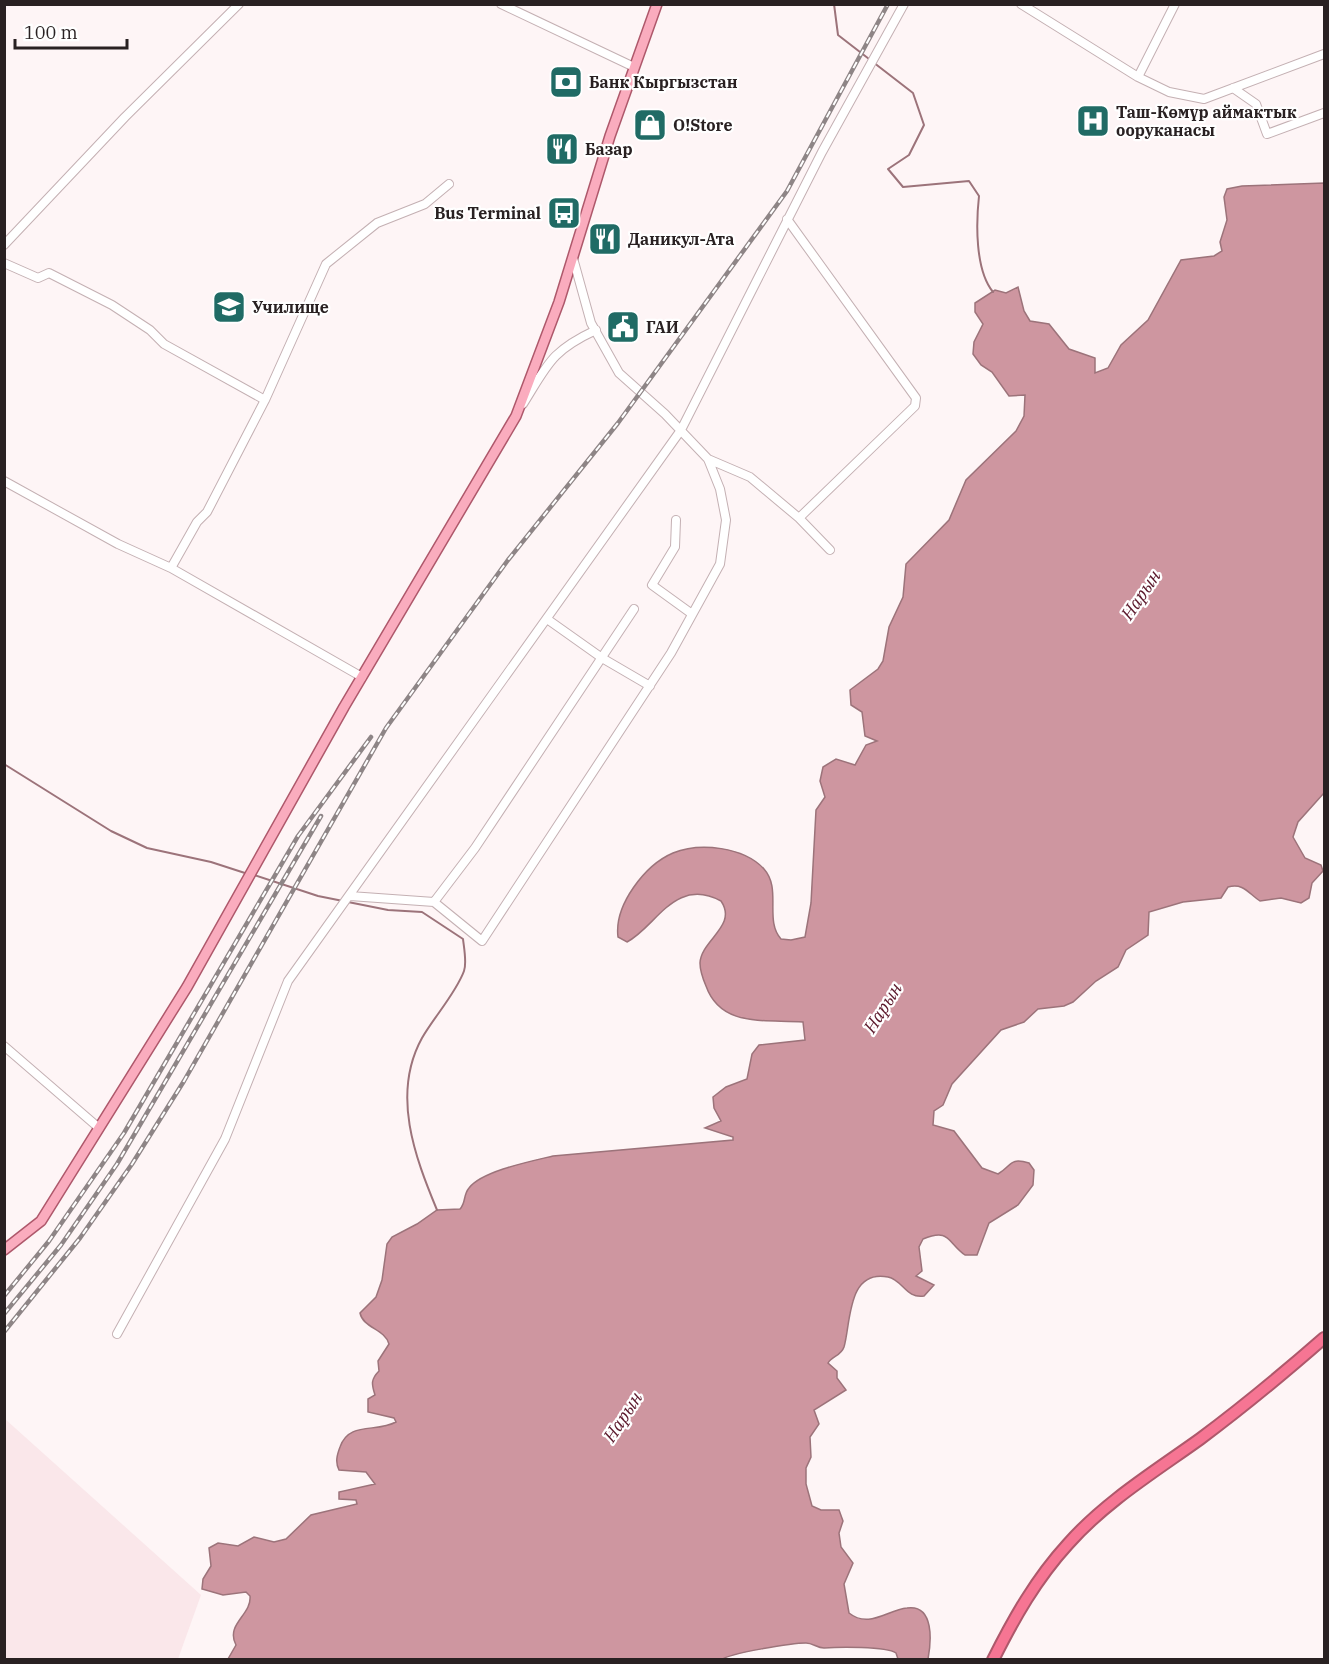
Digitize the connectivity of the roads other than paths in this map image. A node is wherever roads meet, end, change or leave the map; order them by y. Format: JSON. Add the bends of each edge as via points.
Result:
{"nodes":[{"id":1,"x":239,"y":4,"type":"edge"},
{"id":2,"x":501,"y":4,"type":"edge"},
{"id":3,"x":657,"y":4,"type":"edge"},
{"id":4,"x":904,"y":4,"type":"edge"},
{"id":5,"x":1021,"y":4,"type":"edge"},
{"id":6,"x":1175,"y":4,"type":"edge"},
{"id":7,"x":1324,"y":54,"type":"edge"},
{"id":8,"x":634,"y":67,"type":"junction"},
{"id":9,"x":1138,"y":77,"type":"junction"},
{"id":10,"x":1233,"y":88,"type":"junction"},
{"id":11,"x":1324,"y":113,"type":"edge"},
{"id":12,"x":449,"y":184,"type":"dead end"},
{"id":13,"x":787,"y":219,"type":"junction"},
{"id":14,"x":4,"y":245,"type":"edge"},
{"id":15,"x":573,"y":258,"type":"junction"},
{"id":16,"x":4,"y":263,"type":"edge"},
{"id":17,"x":596,"y":330,"type":"junction"},
{"id":18,"x":265,"y":400,"type":"junction"},
{"id":19,"x":516,"y":416,"type":"junction"},
{"id":20,"x":681,"y":430,"type":"junction"},
{"id":21,"x":708,"y":459,"type":"junction"},
{"id":22,"x":4,"y":481,"type":"edge"},
{"id":23,"x":799,"y":518,"type":"junction"},
{"id":24,"x":676,"y":520,"type":"dead end"},
{"id":25,"x":830,"y":550,"type":"dead end"},
{"id":26,"x":171,"y":568,"type":"junction"},
{"id":27,"x":634,"y":609,"type":"dead end"},
{"id":28,"x":692,"y":614,"type":"junction"},
{"id":29,"x":547,"y":619,"type":"junction"},
{"id":30,"x":603,"y":658,"type":"junction"},
{"id":31,"x":362,"y":677,"type":"junction"},
{"id":32,"x":650,"y":686,"type":"junction"},
{"id":33,"x":350,"y":896,"type":"junction"},
{"id":34,"x":435,"y":902,"type":"junction"},
{"id":35,"x":4,"y":1046,"type":"edge"},
{"id":36,"x":99,"y":1128,"type":"junction"},
{"id":37,"x":4,"y":1250,"type":"edge"},
{"id":38,"x":117,"y":1334,"type":"dead end"},
{"id":39,"x":1324,"y":1338,"type":"edge"},
{"id":40,"x":993,"y":1659,"type":"edge"}],
"edges":[{"from":1,"to":14,"type":"street"},
{"from":2,"to":8,"type":"street"},
{"from":3,"to":8,"type":"main road"},
{"from":4,"to":13,"type":"street"},
{"from":5,"to":9,"type":"street"},
{"from":6,"to":9,"type":"street"},
{"from":7,"to":10,"type":"street"},
{"from":8,"to":15,"type":"main road"},
{"from":9,"to":10,"type":"street","via":[[1169,92],[1204,99]]},
{"from":10,"to":11,"type":"street","via":[[1256,104],[1267,134]]},
{"from":12,"to":18,"type":"street","via":[[425,204],[377,223],[326,264]]},
{"from":13,"to":20,"type":"street"},
{"from":13,"to":23,"type":"street","via":[[916,398],[915,406]]},
{"from":15,"to":17,"type":"street"},
{"from":15,"to":19,"type":"main road"},
{"from":16,"to":18,"type":"street","via":[[38,278],[49,273],[112,305],[164,344]]},
{"from":17,"to":19,"type":"street","via":[[569,343],[550,359]]},
{"from":17,"to":20,"type":"street","via":[[619,373]]},
{"from":18,"to":26,"type":"street","via":[[207,512],[197,522]]},
{"from":19,"to":31,"type":"main road"},
{"from":20,"to":21,"type":"street"},
{"from":20,"to":29,"type":"street"},
{"from":21,"to":23,"type":"street","via":[[750,477]]},
{"from":21,"to":28,"type":"street","via":[[720,489],[726,520],[720,564]]},
{"from":22,"to":26,"type":"street","via":[[118,544]]},
{"from":23,"to":25,"type":"street"},
{"from":24,"to":28,"type":"street","via":[[675,547],[652,585]]},
{"from":26,"to":31,"type":"street"},
{"from":27,"to":30,"type":"street"},
{"from":28,"to":32,"type":"street"},
{"from":29,"to":30,"type":"street"},
{"from":29,"to":33,"type":"street"},
{"from":30,"to":32,"type":"street"},
{"from":30,"to":34,"type":"street"},
{"from":31,"to":36,"type":"main road","via":[[188,987]]},
{"from":32,"to":34,"type":"street","via":[[482,941]]},
{"from":33,"to":34,"type":"street"},
{"from":33,"to":38,"type":"street","via":[[288,981],[225,1139]]},
{"from":35,"to":36,"type":"street"},
{"from":36,"to":37,"type":"main road","via":[[41,1221]]},
{"from":39,"to":40,"type":"highway","via":[[1263,1392],[1100,1512],[1039,1580],[1012,1620]]}]}
